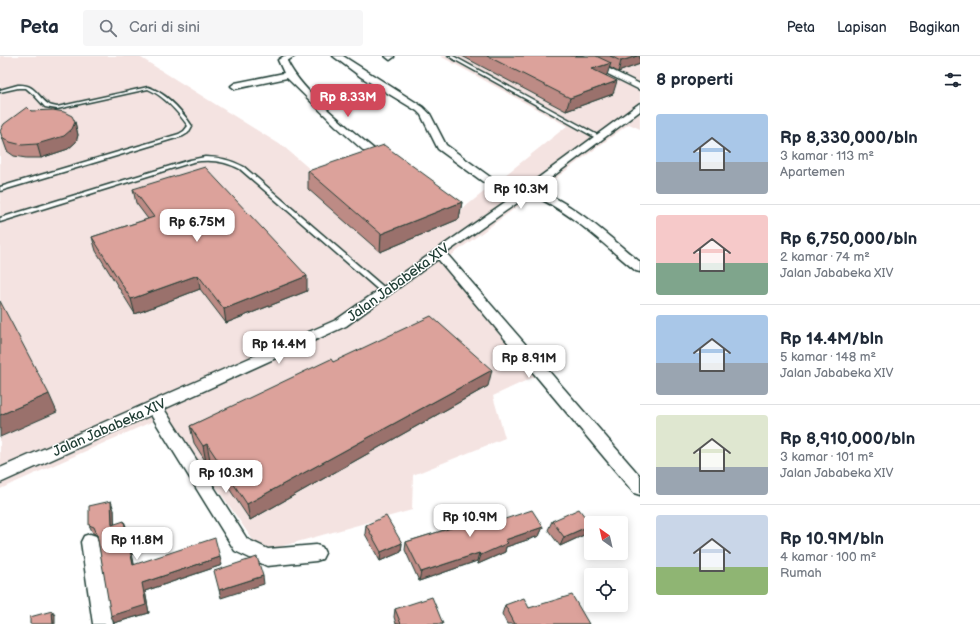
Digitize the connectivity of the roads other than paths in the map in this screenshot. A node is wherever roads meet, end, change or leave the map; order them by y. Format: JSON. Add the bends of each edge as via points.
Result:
{"nodes":[{"id":1,"x":337,"y":56,"type":"edge"},
{"id":2,"x":450,"y":56,"type":"edge"},
{"id":3,"x":576,"y":56,"type":"edge"},
{"id":4,"x":285,"y":57,"type":"edge"},
{"id":5,"x":289,"y":75,"type":"junction"},
{"id":6,"x":235,"y":86,"type":"dead end"},
{"id":7,"x":640,"y":87,"type":"edge"},
{"id":8,"x":0,"y":91,"type":"edge"},
{"id":9,"x":640,"y":106,"type":"edge"},
{"id":10,"x":598,"y":137,"type":"junction"},
{"id":11,"x":376,"y":156,"type":"edge"},
{"id":12,"x":0,"y":189,"type":"edge"},
{"id":13,"x":529,"y":190,"type":"junction"},
{"id":14,"x":515,"y":200,"type":"junction"},
{"id":15,"x":0,"y":220,"type":"edge"},
{"id":16,"x":439,"y":252,"type":"junction"},
{"id":17,"x":640,"y":268,"type":"edge"},
{"id":18,"x":385,"y":292,"type":"junction"},
{"id":19,"x":154,"y":407,"type":"junction"},
{"id":20,"x":0,"y":476,"type":"edge"},
{"id":21,"x":640,"y":488,"type":"edge"},
{"id":22,"x":90,"y":542,"type":"dead end"},
{"id":23,"x":316,"y":553,"type":"dead end"},
{"id":24,"x":103,"y":624,"type":"edge"}],
"edges":[{"from":1,"to":14,"type":"street","via":[[420,109],[442,147]]},
{"from":2,"to":10,"type":"lane"},
{"from":3,"to":7,"type":"street"},
{"from":4,"to":5,"type":"street"},
{"from":5,"to":6,"type":"street"},
{"from":5,"to":11,"type":"street"},
{"from":8,"to":12,"type":"lane","via":[[17,86],[30,88],[47,106],[57,108],[148,88],[154,89],[190,126],[181,135]]},
{"from":9,"to":10,"type":"street","name":"Jalan Jababeka XIV"},
{"from":10,"to":13,"type":"street","name":"Jalan Jababeka XIV"},
{"from":13,"to":14,"type":"street","name":"Jalan Jababeka XIV"},
{"from":13,"to":17,"type":"street","via":[[551,199],[572,212]]},
{"from":14,"to":16,"type":"street","name":"Jalan Jababeka XIV"},
{"from":15,"to":18,"type":"lane","via":[[192,161],[221,159],[242,168]]},
{"from":16,"to":18,"type":"street","name":"Jalan Jababeka XIV"},
{"from":16,"to":21,"type":"street"},
{"from":18,"to":19,"type":"street","name":"Jalan Jababeka XIV","via":[[342,323]]},
{"from":19,"to":20,"type":"street","name":"Jalan Jababeka XIV"},
{"from":19,"to":23,"type":"street","via":[[241,545],[268,558]]},
{"from":22,"to":24,"type":"street"}]}
